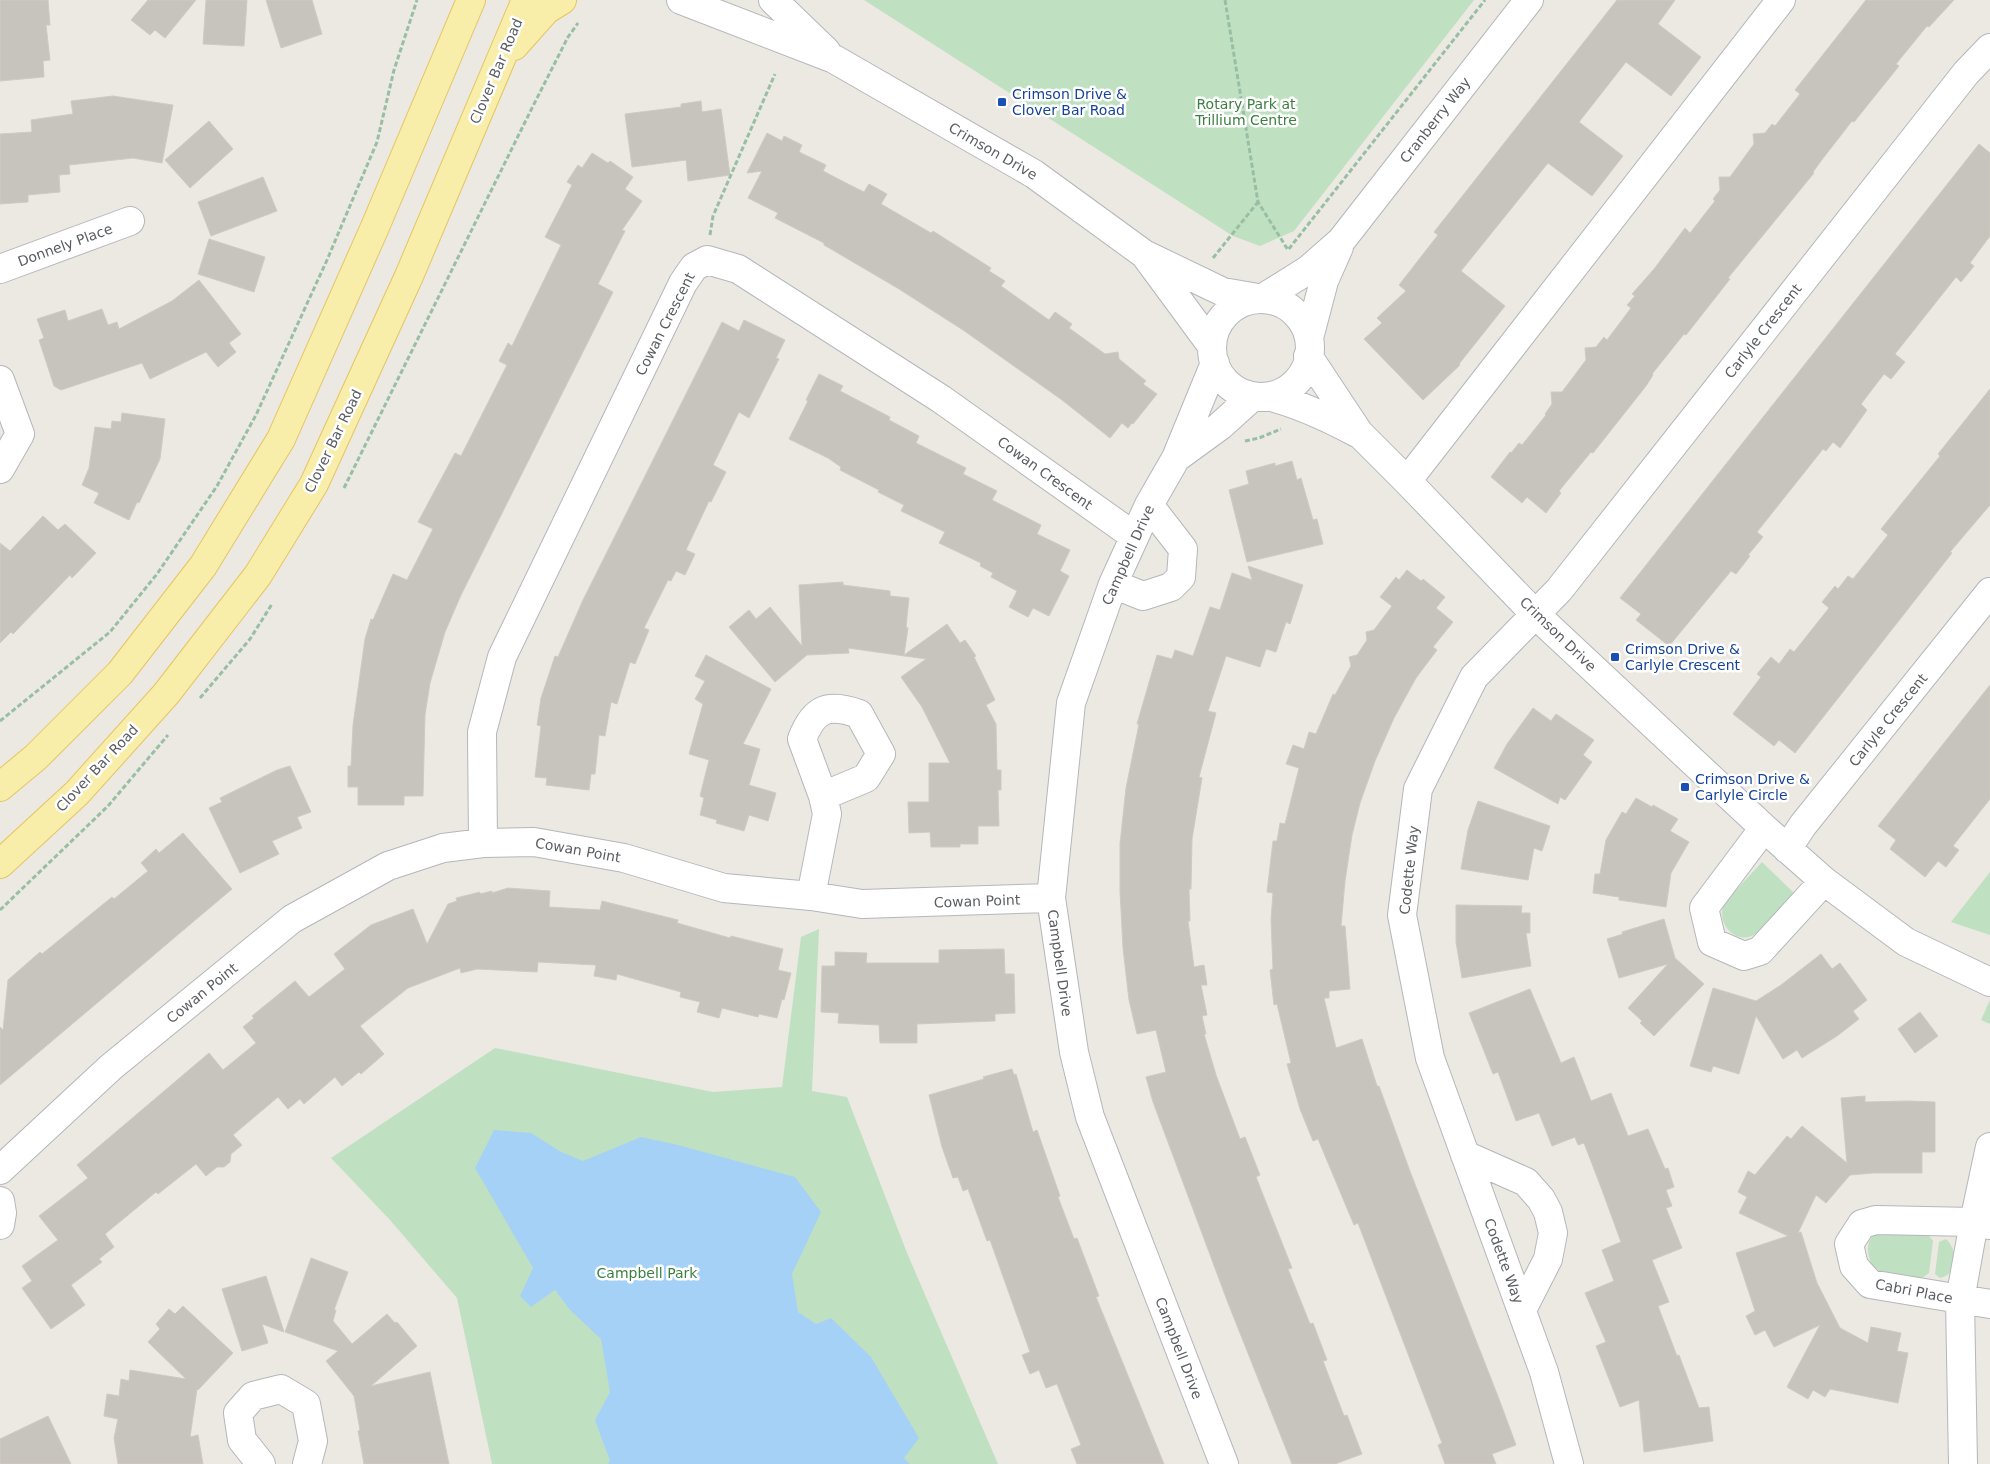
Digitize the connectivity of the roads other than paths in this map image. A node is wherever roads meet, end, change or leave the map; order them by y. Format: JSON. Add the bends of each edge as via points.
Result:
{"nodes":[{"id":1,"x":471,"y":0,"type":"edge"},
{"id":2,"x":526,"y":0,"type":"edge"},
{"id":3,"x":562,"y":0,"type":"edge"},
{"id":4,"x":681,"y":0,"type":"edge"},
{"id":5,"x":772,"y":0,"type":"edge"},
{"id":6,"x":1529,"y":0,"type":"edge"},
{"id":7,"x":1781,"y":0,"type":"edge"},
{"id":8,"x":1990,"y":48,"type":"edge"},
{"id":9,"x":834,"y":59,"type":"junction"},
{"id":10,"x":500,"y":62,"type":"junction"},
{"id":11,"x":130,"y":221,"type":"dead end"},
{"id":12,"x":1341,"y":241,"type":"junction"},
{"id":13,"x":1144,"y":254,"type":"junction"},
{"id":14,"x":0,"y":269,"type":"edge"},
{"id":15,"x":1260,"y":298,"type":"junction"},
{"id":16,"x":1308,"y":347,"type":"junction"},
{"id":17,"x":1213,"y":354,"type":"junction"},
{"id":18,"x":0,"y":380,"type":"edge"},
{"id":19,"x":1261,"y":398,"type":"junction"},
{"id":20,"x":1359,"y":433,"type":"junction"},
{"id":21,"x":1176,"y":458,"type":"junction"},
{"id":22,"x":0,"y":469,"type":"edge"},
{"id":23,"x":1407,"y":481,"type":"junction"},
{"id":24,"x":1149,"y":505,"type":"junction"},
{"id":25,"x":1134,"y":536,"type":"junction"},
{"id":26,"x":1113,"y":584,"type":"junction"},
{"id":27,"x":1990,"y":592,"type":"edge"},
{"id":28,"x":1536,"y":615,"type":"junction"},
{"id":29,"x":0,"y":787,"type":"edge"},
{"id":30,"x":824,"y":796,"type":"dead end"},
{"id":31,"x":1764,"y":828,"type":"junction"},
{"id":32,"x":483,"y":843,"type":"junction"},
{"id":33,"x":1787,"y":849,"type":"junction"},
{"id":34,"x":0,"y":864,"type":"edge"},
{"id":35,"x":1824,"y":882,"type":"junction"},
{"id":36,"x":810,"y":896,"type":"junction"},
{"id":37,"x":1051,"y":898,"type":"junction"},
{"id":38,"x":1990,"y":982,"type":"edge"},
{"id":39,"x":1990,"y":1147,"type":"edge"},
{"id":40,"x":1465,"y":1155,"type":"junction"},
{"id":41,"x":0,"y":1170,"type":"edge"},
{"id":42,"x":0,"y":1200,"type":"edge"},
{"id":43,"x":1982,"y":1223,"type":"edge"},
{"id":44,"x":0,"y":1225,"type":"edge"},
{"id":45,"x":1960,"y":1300,"type":"junction"},
{"id":46,"x":1990,"y":1304,"type":"edge"},
{"id":47,"x":1522,"y":1310,"type":"junction"},
{"id":48,"x":262,"y":1464,"type":"edge"},
{"id":49,"x":307,"y":1464,"type":"edge"},
{"id":50,"x":1224,"y":1464,"type":"edge"},
{"id":51,"x":1569,"y":1464,"type":"edge"},
{"id":52,"x":1963,"y":1464,"type":"edge"}],
"edges":[{"from":1,"to":29,"type":"main road","via":[[281,439],[203,566],[120,673],[36,757]]},
{"from":2,"to":10,"type":"main road","name":"Clover Bar Road"},
{"from":3,"to":10,"type":"main road","via":[[546,10]]},
{"from":4,"to":9,"type":"street","name":"Crimson Drive"},
{"from":5,"to":9,"type":"street","name":"Crimson Drive"},
{"from":6,"to":12,"type":"street","name":"Cranberry Way"},
{"from":7,"to":23,"type":"street"},
{"from":8,"to":28,"type":"street","name":"Carlyle Crescent","via":[[1966,73]]},
{"from":9,"to":13,"type":"street","name":"Crimson Drive","via":[[1034,174]]},
{"from":10,"to":34,"type":"main road","name":"Clover Bar Road","via":[[409,276],[309,492],[258,575],[166,694],[77,793]]},
{"from":11,"to":14,"type":"street","name":"Donnely Place"},
{"from":12,"to":15,"type":"street","name":"Cranberry Way","via":[[1308,270]]},
{"from":12,"to":16,"type":"street","name":"Cranberry Way","via":[[1324,281]]},
{"from":13,"to":15,"type":"street","name":"Crimson Drive","via":[[1223,292]]},
{"from":13,"to":17,"type":"street","name":"Crimson Drive"},
{"from":15,"to":16,"type":"street","via":[[1292,309],[1303,322]]},
{"from":15,"to":17,"type":"street","via":[[1236,305],[1221,321],[1214,334]]},
{"from":16,"to":19,"type":"street","via":[[1302,375],[1290,390]]},
{"from":16,"to":20,"type":"street","name":"Crimson Drive"},
{"from":17,"to":19,"type":"street","via":[[1219,376],[1226,385]]},
{"from":17,"to":21,"type":"street","name":"Campbell Drive"},
{"from":18,"to":22,"type":"street","via":[[20,434]]},
{"from":19,"to":20,"type":"street","name":"Crimson Drive","via":[[1295,403]]},
{"from":19,"to":21,"type":"street","name":"Campbell Drive"},
{"from":20,"to":23,"type":"street","name":"Crimson Drive"},
{"from":21,"to":24,"type":"street","name":"Campbell Drive"},
{"from":23,"to":28,"type":"street","name":"Crimson Drive"},
{"from":24,"to":25,"type":"street","name":"Campbell Drive"},
{"from":24,"to":26,"type":"street","via":[[1183,549],[1181,576],[1171,587],[1143,596]]},
{"from":25,"to":26,"type":"street","name":"Campbell Drive"},
{"from":25,"to":32,"type":"street","name":"Cowan Crescent","via":[[941,399],[738,269],[707,260],[694,267],[683,283],[502,657],[482,732]]},
{"from":26,"to":37,"type":"street","name":"Campbell Drive","via":[[1071,703]]},
{"from":27,"to":33,"type":"street","name":"Carlyle Crescent"},
{"from":28,"to":31,"type":"street","name":"Crimson Drive"},
{"from":28,"to":40,"type":"street","name":"Codette Way","via":[[1474,677],[1418,790],[1402,915],[1430,1058]]},
{"from":30,"to":36,"type":"street","via":[[827,814]]},
{"from":31,"to":33,"type":"street","name":"Crimson Drive"},
{"from":31,"to":35,"type":"street","via":[[1704,908],[1712,942],[1744,956],[1760,951]]},
{"from":32,"to":36,"type":"street","name":"Cowan Point","via":[[534,842],[624,858],[724,888]]},
{"from":32,"to":41,"type":"street","name":"Cowan Point","via":[[443,848],[388,866],[292,919],[111,1067]]},
{"from":33,"to":35,"type":"street","name":"Crimson Drive"},
{"from":35,"to":38,"type":"street","name":"Crimson Drive","via":[[1906,942]]},
{"from":36,"to":37,"type":"street","name":"Cowan Point","via":[[862,904]]},
{"from":37,"to":50,"type":"street","name":"Campbell Drive","via":[[1074,1052],[1090,1117]]},
{"from":39,"to":43,"type":"street"},
{"from":40,"to":47,"type":"street","name":"Codette Way"},
{"from":40,"to":47,"type":"street","name":"Codette Way","via":[[1526,1182],[1542,1199],[1548,1212],[1553,1233],[1548,1259]]},
{"from":42,"to":44,"type":"street"},
{"from":43,"to":45,"type":"street"},
{"from":43,"to":45,"type":"street","name":"Cabri Place","via":[[1876,1220],[1862,1224],[1849,1244],[1854,1266],[1870,1284]]},
{"from":45,"to":46,"type":"street","name":"Cabri Place"},
{"from":45,"to":52,"type":"street"},
{"from":47,"to":51,"type":"street","name":"Codette Way","via":[[1544,1372]]},
{"from":48,"to":49,"type":"street","via":[[242,1440],[238,1413],[253,1396],[281,1389],[306,1404],[313,1441]]}]}
